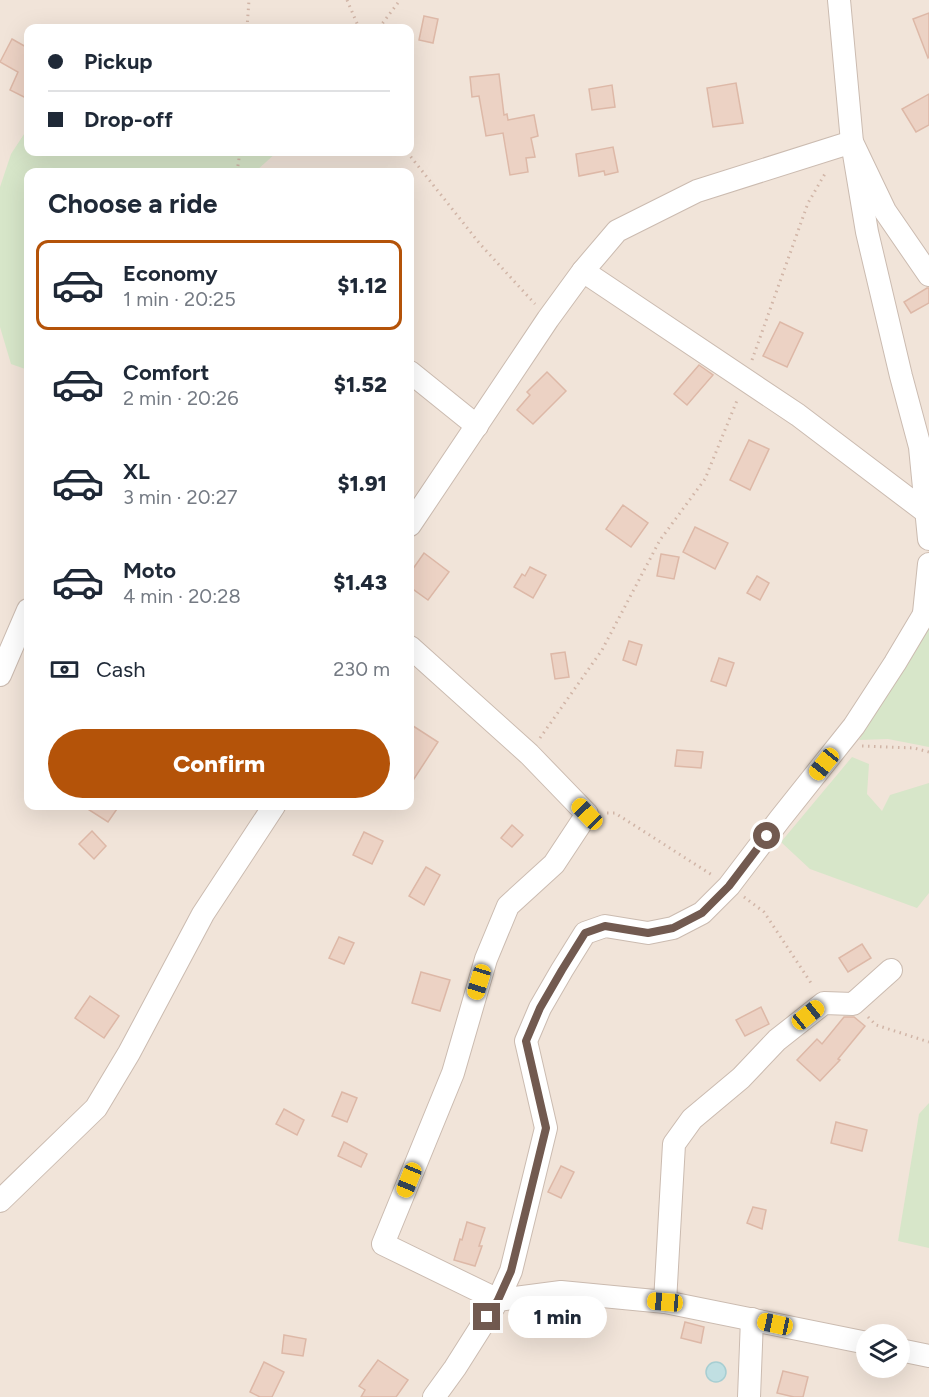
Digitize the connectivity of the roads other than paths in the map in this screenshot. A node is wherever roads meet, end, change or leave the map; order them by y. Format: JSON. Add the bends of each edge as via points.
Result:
{"nodes":[{"id":1,"x":839,"y":0,"type":"edge"},
{"id":2,"x":846,"y":144,"type":"junction"},
{"id":3,"x":584,"y":271,"type":"junction"},
{"id":4,"x":929,"y":275,"type":"edge"},
{"id":5,"x":414,"y":375,"type":"edge"},
{"id":6,"x":477,"y":426,"type":"junction"},
{"id":7,"x":926,"y":512,"type":"junction"},
{"id":8,"x":414,"y":519,"type":"edge"},
{"id":9,"x":929,"y":538,"type":"edge"},
{"id":10,"x":929,"y":564,"type":"edge"},
{"id":11,"x":927,"y":609,"type":"edge"},
{"id":12,"x":24,"y":619,"type":"edge"},
{"id":13,"x":414,"y":651,"type":"edge"},
{"id":14,"x":0,"y":675,"type":"edge"},
{"id":15,"x":271,"y":810,"type":"edge"},
{"id":16,"x":891,"y":970,"type":"dead end"},
{"id":17,"x":0,"y":1201,"type":"edge"},
{"id":18,"x":498,"y":1300,"type":"junction"},
{"id":19,"x":665,"y":1302,"type":"junction"},
{"id":20,"x":752,"y":1319,"type":"junction"},
{"id":21,"x":856,"y":1341,"type":"edge"},
{"id":22,"x":910,"y":1352,"type":"edge"},
{"id":23,"x":929,"y":1356,"type":"edge"},
{"id":24,"x":434,"y":1397,"type":"edge"},
{"id":25,"x":749,"y":1397,"type":"edge"}],
"edges":[{"from":1,"to":2,"type":"street"},
{"from":2,"to":3,"type":"street","via":[[697,191],[617,231]]},
{"from":2,"to":4,"type":"street"},
{"from":2,"to":7,"type":"street","via":[[920,447]]},
{"from":3,"to":6,"type":"street"},
{"from":3,"to":7,"type":"street","via":[[798,415]]},
{"from":5,"to":6,"type":"street"},
{"from":6,"to":8,"type":"street"},
{"from":7,"to":9,"type":"street"},
{"from":10,"to":11,"type":"street"},
{"from":11,"to":18,"type":"street","via":[[860,717],[729,886],[702,913],[673,928],[648,933],[605,926],[585,933],[540,1008],[526,1041],[546,1128],[511,1271]]},
{"from":12,"to":14,"type":"street"},
{"from":13,"to":18,"type":"street","via":[[529,754],[587,814],[554,864],[508,906],[486,959],[453,1073],[383,1244]]},
{"from":15,"to":17,"type":"street","via":[[203,914],[96,1108]]},
{"from":16,"to":19,"type":"street","via":[[854,1004],[824,1003],[777,1040],[741,1078],[692,1119],[674,1144]]},
{"from":18,"to":19,"type":"street","via":[[561,1292]]},
{"from":18,"to":24,"type":"street"},
{"from":19,"to":20,"type":"street"},
{"from":20,"to":21,"type":"street"},
{"from":20,"to":25,"type":"street"},
{"from":22,"to":23,"type":"street"}]}
